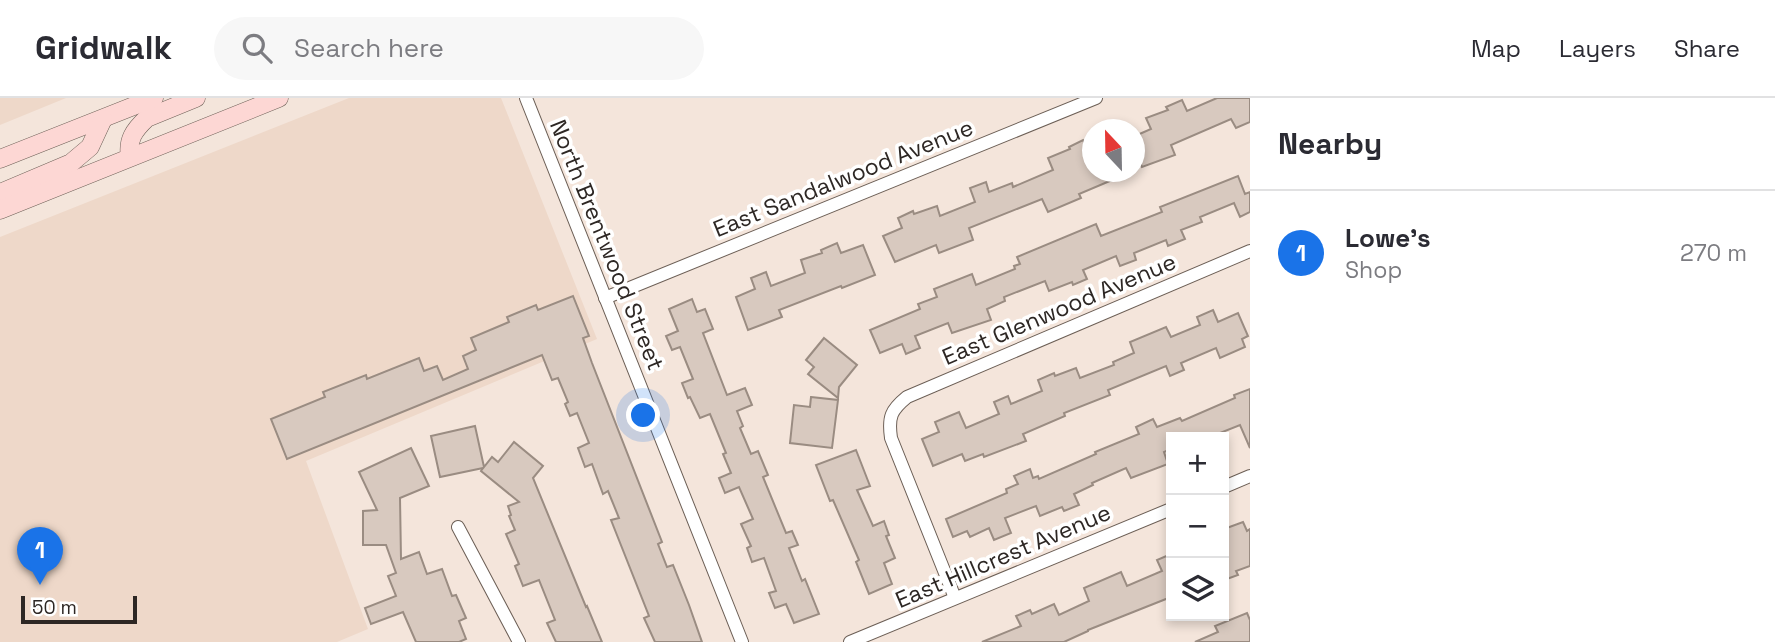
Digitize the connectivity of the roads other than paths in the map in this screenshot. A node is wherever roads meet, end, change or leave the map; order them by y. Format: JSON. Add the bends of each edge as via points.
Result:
{"nodes":[{"id":1,"x":154,"y":98,"type":"edge"},
{"id":2,"x":196,"y":98,"type":"edge"},
{"id":3,"x":279,"y":98,"type":"edge"},
{"id":4,"x":526,"y":98,"type":"edge"},
{"id":5,"x":1096,"y":98,"type":"edge"},
{"id":6,"x":103,"y":119,"type":"junction"},
{"id":7,"x":130,"y":157,"type":"junction"},
{"id":8,"x":0,"y":159,"type":"edge"},
{"id":9,"x":0,"y":193,"type":"edge"},
{"id":10,"x":0,"y":210,"type":"edge"},
{"id":11,"x":1250,"y":251,"type":"edge"},
{"id":12,"x":605,"y":298,"type":"junction"},
{"id":13,"x":1250,"y":476,"type":"edge"},
{"id":14,"x":1229,"y":485,"type":"edge"},
{"id":15,"x":1166,"y":511,"type":"edge"},
{"id":16,"x":458,"y":527,"type":"dead end"},
{"id":17,"x":955,"y":598,"type":"junction"},
{"id":18,"x":519,"y":642,"type":"edge"},
{"id":19,"x":742,"y":642,"type":"edge"},
{"id":20,"x":850,"y":642,"type":"edge"}],
"edges":[{"from":1,"to":6,"type":"main road"},
{"from":2,"to":7,"type":"main road","via":[[140,124],[131,135]]},
{"from":3,"to":7,"type":"main road"},
{"from":4,"to":12,"type":"street","name":"North Brentwood Street"},
{"from":5,"to":12,"type":"street","name":"East Sandalwood Avenue"},
{"from":6,"to":8,"type":"main road"},
{"from":6,"to":9,"type":"main road","via":[[90,147],[71,163]]},
{"from":7,"to":10,"type":"main road"},
{"from":11,"to":17,"type":"street","name":"East Glenwood Avenue","via":[[899,404],[891,414],[891,438]]},
{"from":12,"to":19,"type":"street","name":"North Brentwood Street"},
{"from":13,"to":14,"type":"street"},
{"from":15,"to":17,"type":"street","name":"East Hillcrest Avenue"},
{"from":16,"to":18,"type":"street"},
{"from":17,"to":20,"type":"street","name":"East Hillcrest Avenue"}]}
